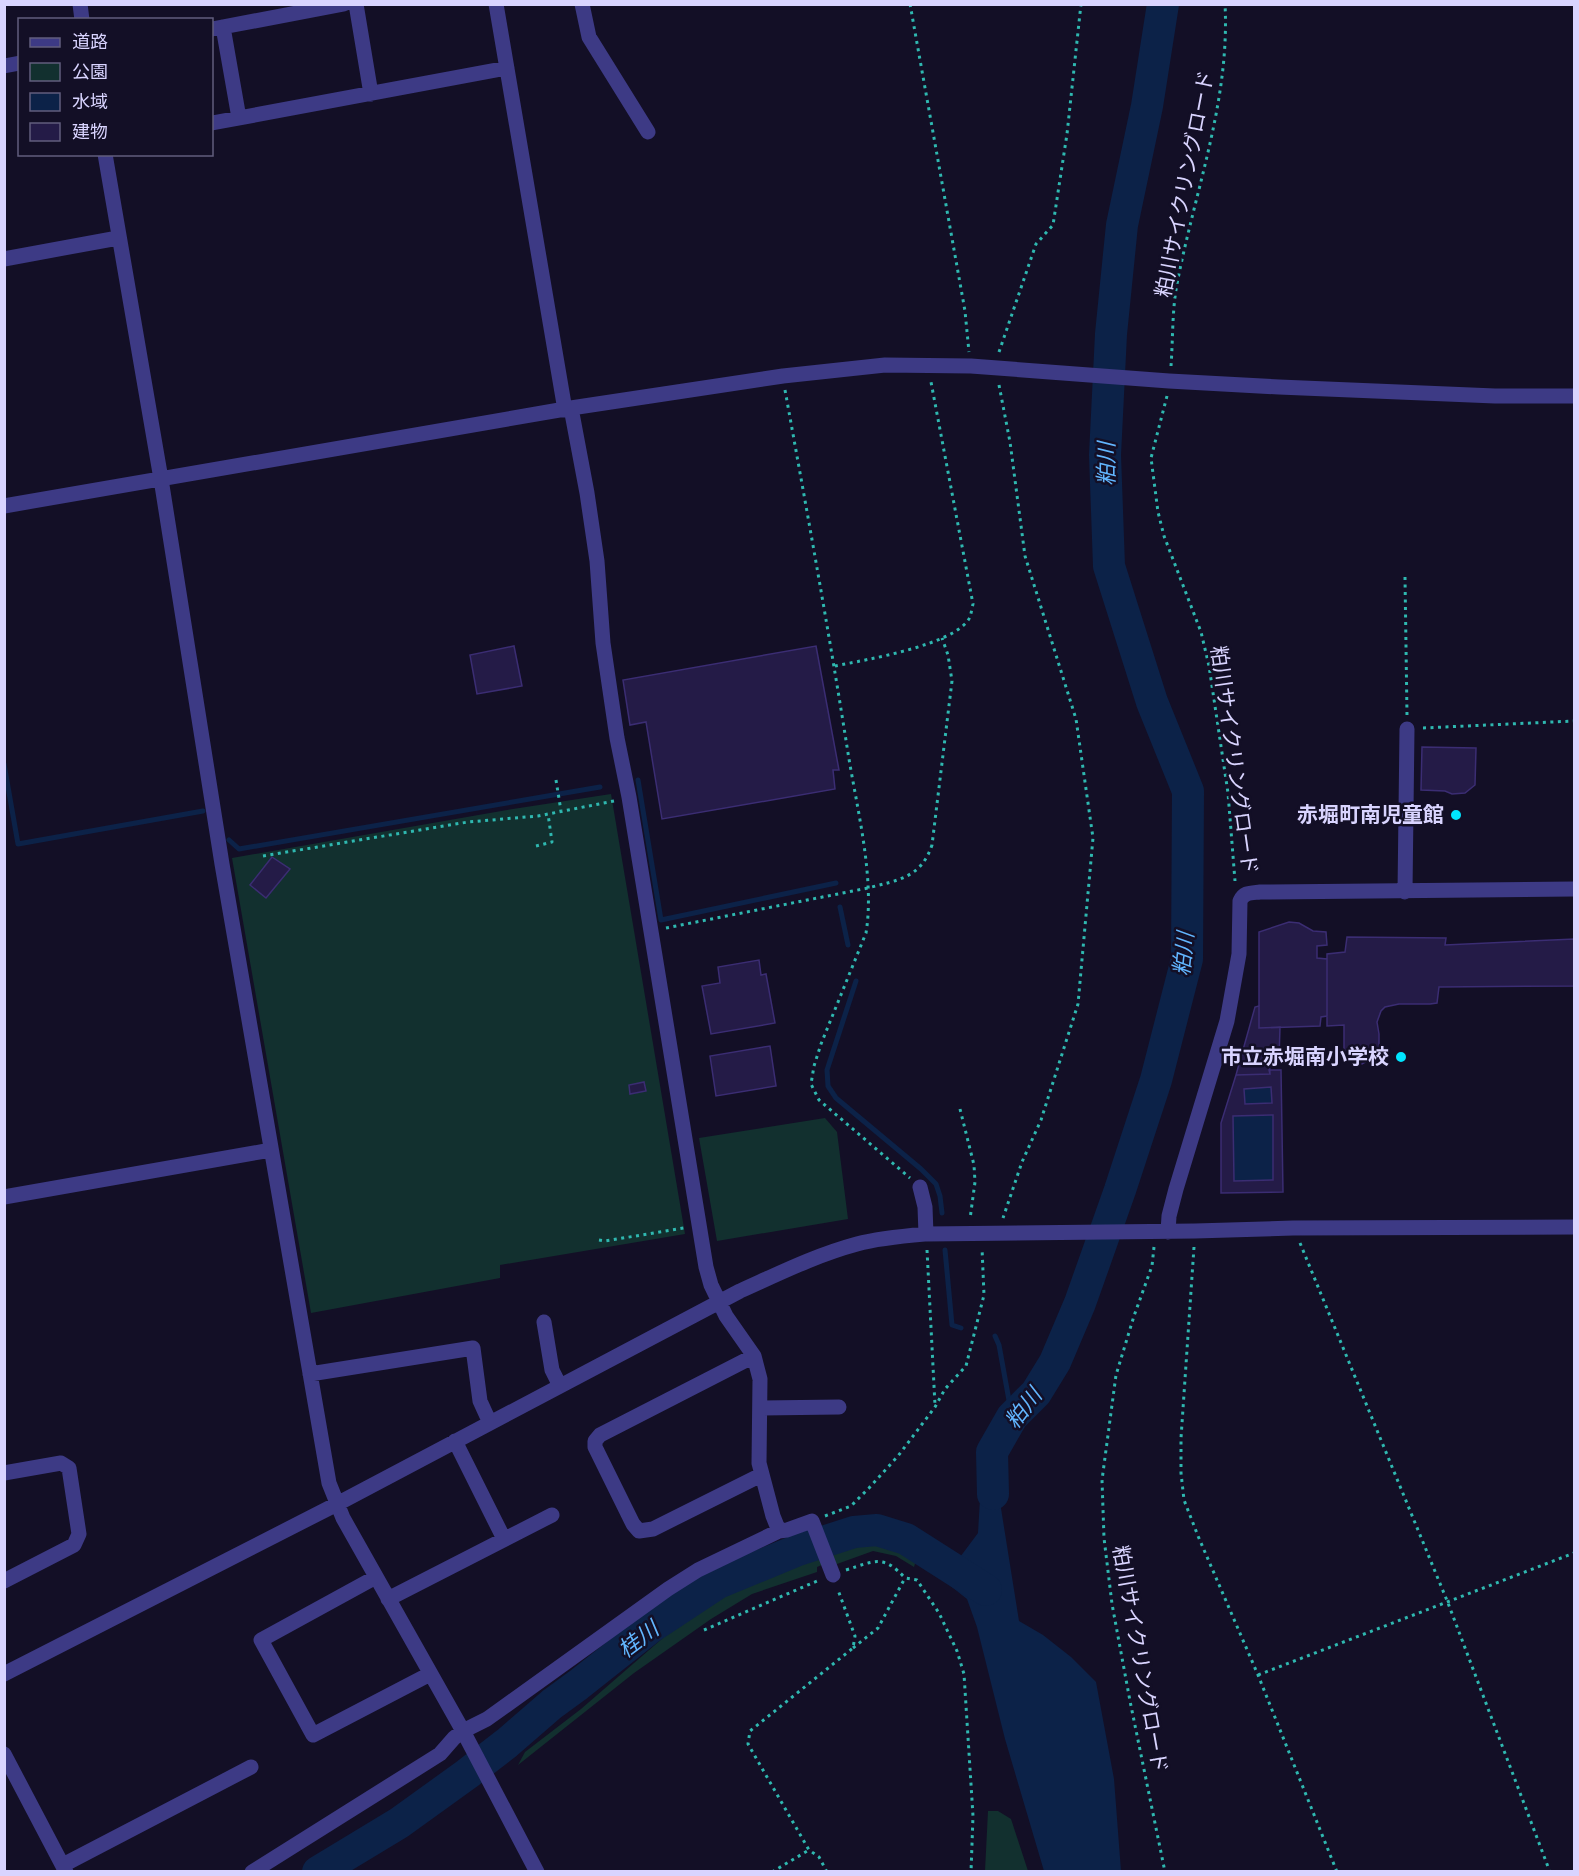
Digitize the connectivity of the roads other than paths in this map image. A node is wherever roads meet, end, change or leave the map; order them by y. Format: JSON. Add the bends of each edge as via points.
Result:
{"nodes":[{"id":1,"x":344,"y":4,"type":"edge"},
{"id":2,"x":356,"y":4,"type":"edge"},
{"id":3,"x":496,"y":4,"type":"edge"},
{"id":4,"x":582,"y":4,"type":"edge"},
{"id":5,"x":217,"y":28,"type":"edge"},
{"id":6,"x":507,"y":68,"type":"junction"},
{"id":7,"x":371,"y":94,"type":"junction"},
{"id":8,"x":239,"y":118,"type":"junction"},
{"id":9,"x":213,"y":123,"type":"edge"},
{"id":10,"x":648,"y":132,"type":"dead end"},
{"id":11,"x":105,"y":156,"type":"edge"},
{"id":12,"x":118,"y":238,"type":"junction"},
{"id":13,"x":4,"y":259,"type":"edge"},
{"id":14,"x":1575,"y":396,"type":"edge"},
{"id":15,"x":568,"y":409,"type":"junction"},
{"id":16,"x":160,"y":480,"type":"junction"},
{"id":17,"x":4,"y":506,"type":"edge"},
{"id":18,"x":1407,"y":729,"type":"road end"},
{"id":19,"x":1575,"y":889,"type":"edge"},
{"id":20,"x":1405,"y":892,"type":"junction"},
{"id":21,"x":271,"y":1150,"type":"junction"},
{"id":22,"x":920,"y":1187,"type":"road end"},
{"id":23,"x":4,"y":1197,"type":"edge"},
{"id":24,"x":1575,"y":1227,"type":"edge"},
{"id":25,"x":926,"y":1234,"type":"junction"},
{"id":26,"x":1158,"y":1235,"type":"junction"},
{"id":27,"x":719,"y":1302,"type":"junction"},
{"id":28,"x":544,"y":1322,"type":"dead end"},
{"id":29,"x":754,"y":1356,"type":"junction"},
{"id":30,"x":310,"y":1374,"type":"junction"},
{"id":31,"x":560,"y":1386,"type":"junction"},
{"id":32,"x":839,"y":1407,"type":"dead end"},
{"id":33,"x":760,"y":1408,"type":"junction"},
{"id":34,"x":490,"y":1423,"type":"junction"},
{"id":35,"x":455,"y":1441,"type":"junction"},
{"id":36,"x":4,"y":1473,"type":"edge"},
{"id":37,"x":761,"y":1475,"type":"junction"},
{"id":38,"x":337,"y":1504,"type":"junction"},
{"id":39,"x":552,"y":1515,"type":"dead end"},
{"id":40,"x":779,"y":1531,"type":"junction"},
{"id":41,"x":504,"y":1539,"type":"junction"},
{"id":42,"x":831,"y":1571,"type":"road end"},
{"id":43,"x":376,"y":1576,"type":"junction"},
{"id":44,"x":4,"y":1581,"type":"edge"},
{"id":45,"x":388,"y":1599,"type":"junction"},
{"id":46,"x":4,"y":1674,"type":"edge"},
{"id":47,"x":430,"y":1674,"type":"junction"},
{"id":48,"x":464,"y":1735,"type":"junction"},
{"id":49,"x":4,"y":1754,"type":"edge"},
{"id":50,"x":251,"y":1767,"type":"dead end"},
{"id":51,"x":64,"y":1868,"type":"edge"},
{"id":52,"x":252,"y":1872,"type":"edge"},
{"id":53,"x":537,"y":1872,"type":"edge"}],
"edges":[{"from":1,"to":5,"type":"street"},
{"from":2,"to":7,"type":"street"},
{"from":3,"to":6,"type":"street"},
{"from":4,"to":10,"type":"street","via":[[589,37]]},
{"from":5,"to":8,"type":"street"},
{"from":6,"to":7,"type":"street"},
{"from":6,"to":15,"type":"street"},
{"from":7,"to":8,"type":"street"},
{"from":8,"to":9,"type":"street"},
{"from":11,"to":12,"type":"street"},
{"from":12,"to":13,"type":"street"},
{"from":12,"to":16,"type":"street"},
{"from":14,"to":15,"type":"street","via":[[1483,395],[971,366],[885,365],[783,376]]},
{"from":15,"to":16,"type":"street"},
{"from":15,"to":27,"type":"street","via":[[587,494],[605,653],[706,1267]]},
{"from":16,"to":17,"type":"street"},
{"from":16,"to":21,"type":"street"},
{"from":18,"to":20,"type":"street"},
{"from":19,"to":20,"type":"street"},
{"from":20,"to":26,"type":"street","via":[[1260,892],[1243,896],[1239,954],[1227,1021],[1170,1216]]},
{"from":21,"to":23,"type":"street"},
{"from":21,"to":30,"type":"street"},
{"from":22,"to":25,"type":"street"},
{"from":24,"to":26,"type":"street","via":[[1293,1228]]},
{"from":25,"to":26,"type":"street"},
{"from":25,"to":27,"type":"street","via":[[869,1241],[832,1252]]},
{"from":27,"to":29,"type":"street"},
{"from":27,"to":31,"type":"street"},
{"from":28,"to":31,"type":"street","via":[[552,1370]]},
{"from":29,"to":33,"type":"street","via":[[760,1379]]},
{"from":29,"to":37,"type":"street","via":[[600,1435],[595,1447],[639,1531],[653,1529]]},
{"from":30,"to":34,"type":"street","via":[[473,1348],[480,1401]]},
{"from":30,"to":38,"type":"street","via":[[329,1483]]},
{"from":31,"to":34,"type":"street"},
{"from":32,"to":33,"type":"street"},
{"from":33,"to":37,"type":"street"},
{"from":34,"to":35,"type":"street"},
{"from":35,"to":38,"type":"street"},
{"from":35,"to":41,"type":"street"},
{"from":36,"to":44,"type":"street","via":[[61,1463],[69,1468],[79,1534],[75,1545]]},
{"from":37,"to":40,"type":"street"},
{"from":38,"to":43,"type":"street"},
{"from":38,"to":46,"type":"street"},
{"from":39,"to":41,"type":"street"},
{"from":40,"to":42,"type":"street","via":[[813,1524]]},
{"from":40,"to":48,"type":"street","via":[[668,1589]]},
{"from":41,"to":45,"type":"street"},
{"from":43,"to":45,"type":"street"},
{"from":43,"to":47,"type":"street","via":[[261,1640],[314,1736]]},
{"from":45,"to":47,"type":"street"},
{"from":47,"to":48,"type":"street"},
{"from":48,"to":52,"type":"street"},
{"from":48,"to":53,"type":"street"},
{"from":49,"to":51,"type":"street"},
{"from":50,"to":51,"type":"street"}]}
